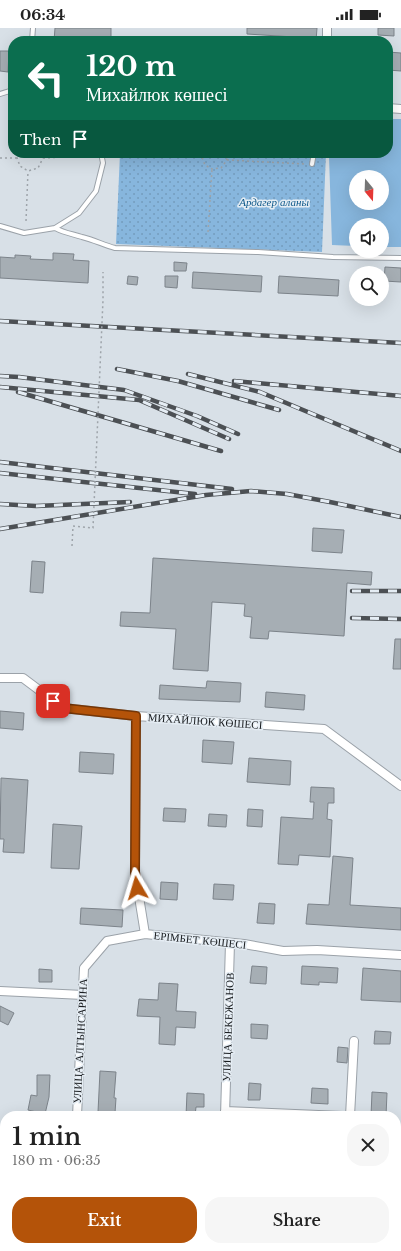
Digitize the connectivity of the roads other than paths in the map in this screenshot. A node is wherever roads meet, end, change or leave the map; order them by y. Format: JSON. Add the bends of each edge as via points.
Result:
{"nodes":[{"id":1,"x":102,"y":158,"type":"edge"},
{"id":2,"x":313,"y":158,"type":"edge"},
{"id":3,"x":312,"y":164,"type":"road end"},
{"id":4,"x":0,"y":226,"type":"edge"},
{"id":5,"x":55,"y":228,"type":"junction"},
{"id":6,"x":401,"y":258,"type":"edge"},
{"id":7,"x":0,"y":678,"type":"edge"},
{"id":8,"x":136,"y":716,"type":"junction"},
{"id":9,"x":401,"y":786,"type":"edge"},
{"id":10,"x":145,"y":934,"type":"junction"},
{"id":11,"x":230,"y":942,"type":"junction"},
{"id":12,"x":401,"y":955,"type":"edge"},
{"id":13,"x":0,"y":991,"type":"edge"},
{"id":14,"x":83,"y":996,"type":"junction"},
{"id":15,"x":354,"y":1041,"type":"dead end"},
{"id":16,"x":77,"y":1111,"type":"edge"},
{"id":17,"x":225,"y":1111,"type":"edge"},
{"id":18,"x":350,"y":1111,"type":"edge"}],
"edges":[{"from":1,"to":5,"type":"lane","via":[[96,191],[80,213]]},
{"from":2,"to":3,"type":"lane"},
{"from":4,"to":5,"type":"lane","via":[[24,233]]},
{"from":5,"to":6,"type":"lane","via":[[116,248]]},
{"from":7,"to":8,"type":"street","name":"МИХАЙЛЮК КӨШЕСІ","via":[[23,678],[63,708]]},
{"from":8,"to":9,"type":"street","name":"МИХАЙЛЮК КӨШЕСІ","via":[[324,729]]},
{"from":8,"to":10,"type":"street","name":"ЕРІМБЕТ КӨШЕСІ","via":[[135,872]]},
{"from":10,"to":11,"type":"street","name":"ЕРІМБЕТ КӨШЕСІ"},
{"from":10,"to":14,"type":"street","name":"УЛИЦА АЛТЫНСАРИНА","via":[[107,941],[84,968]]},
{"from":11,"to":12,"type":"street","name":"ЕРІМБЕТ КӨШЕСІ","via":[[283,951],[317,950]]},
{"from":11,"to":17,"type":"street","name":"УЛИЦА БЕКЕЖАНОВ"},
{"from":13,"to":14,"type":"street"},
{"from":14,"to":16,"type":"street","name":"УЛИЦА АЛТЫНСАРИНА"},
{"from":15,"to":18,"type":"street"}]}
